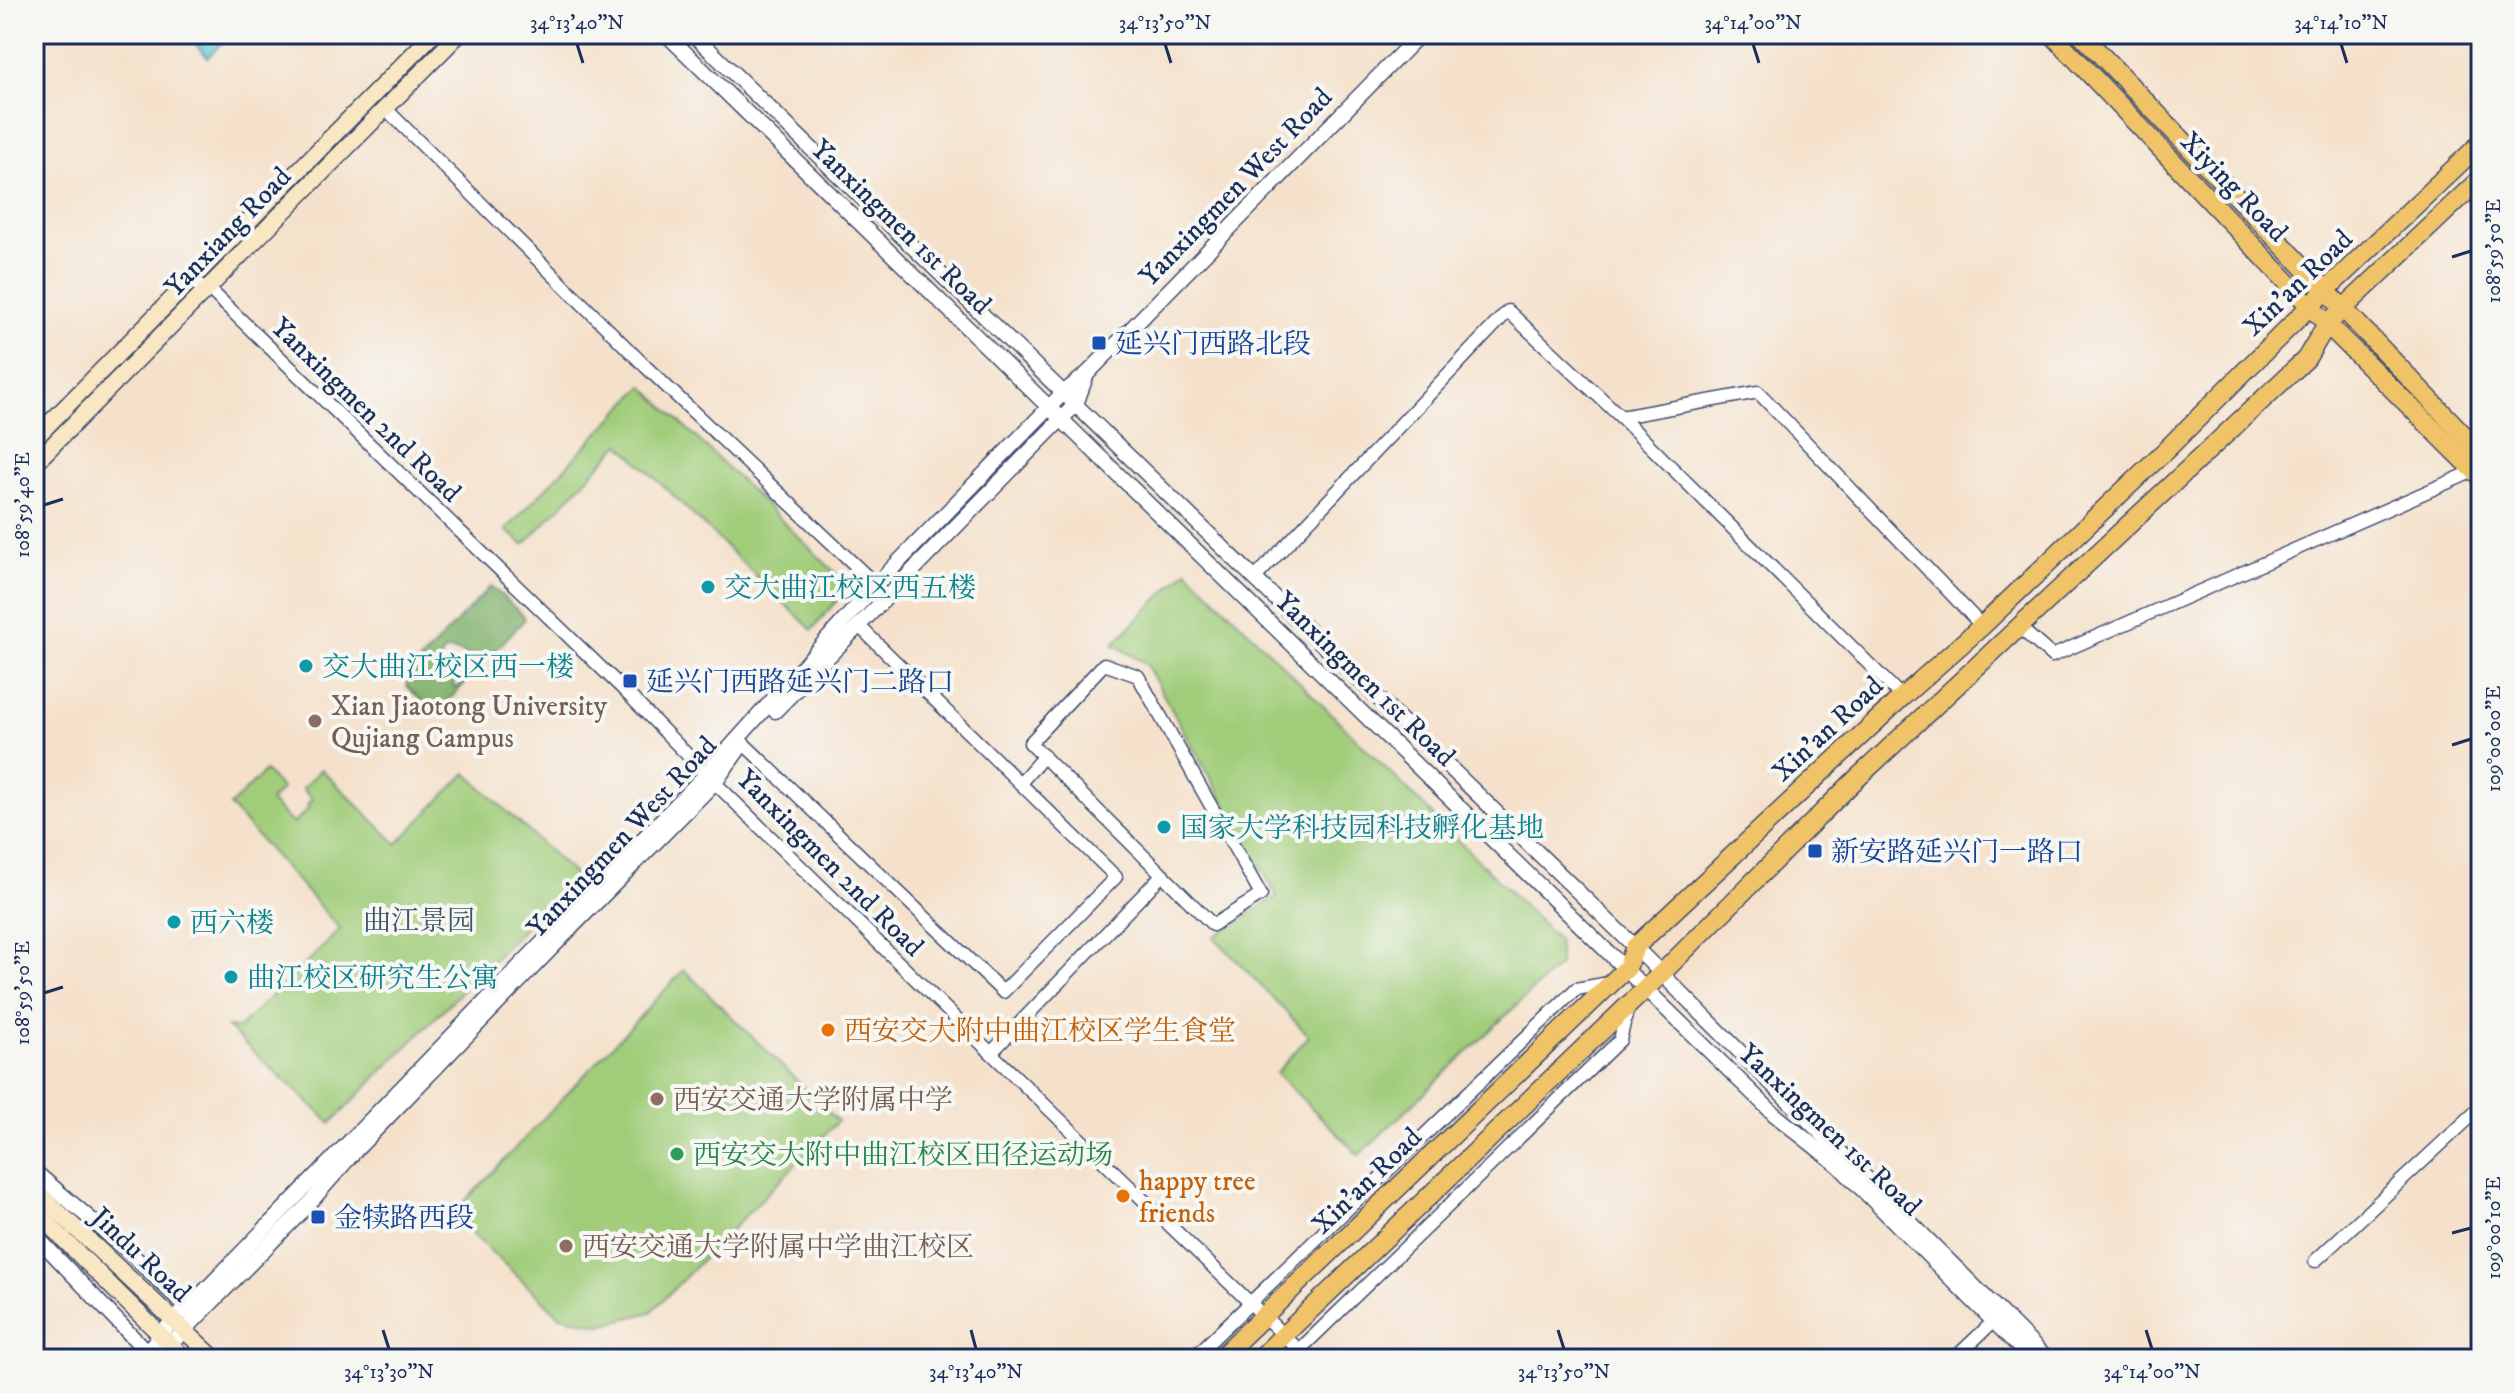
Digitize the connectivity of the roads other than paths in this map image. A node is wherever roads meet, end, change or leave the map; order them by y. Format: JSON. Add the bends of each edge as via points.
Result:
{"nodes":[{"id":1,"x":433,"y":34,"type":"edge"},
{"id":2,"x":459,"y":34,"type":"edge"},
{"id":3,"x":666,"y":34,"type":"edge"},
{"id":4,"x":693,"y":34,"type":"edge"},
{"id":5,"x":1420,"y":34,"type":"edge"},
{"id":6,"x":2052,"y":34,"type":"edge"},
{"id":7,"x":2081,"y":34,"type":"edge"},
{"id":8,"x":385,"y":108,"type":"junction"},
{"id":9,"x":2481,"y":143,"type":"edge"},
{"id":10,"x":2481,"y":178,"type":"edge"},
{"id":11,"x":187,"y":281,"type":"junction"},
{"id":12,"x":208,"y":288,"type":"junction"},
{"id":13,"x":2325,"y":291,"type":"junction"},
{"id":14,"x":2311,"y":305,"type":"junction"},
{"id":15,"x":2342,"y":310,"type":"junction"},
{"id":16,"x":2327,"y":324,"type":"junction"},
{"id":17,"x":1087,"y":374,"type":"junction"},
{"id":18,"x":1064,"y":392,"type":"junction"},
{"id":19,"x":1076,"y":404,"type":"junction"},
{"id":20,"x":1050,"y":406,"type":"junction"},
{"id":21,"x":1621,"y":417,"type":"junction"},
{"id":22,"x":1062,"y":418,"type":"junction"},
{"id":23,"x":34,"y":439,"type":"edge"},
{"id":24,"x":34,"y":464,"type":"edge"},
{"id":25,"x":2479,"y":467,"type":"edge"},
{"id":26,"x":1255,"y":578,"type":"junction"},
{"id":27,"x":876,"y":585,"type":"junction"},
{"id":28,"x":858,"y":625,"type":"junction"},
{"id":29,"x":1982,"y":626,"type":"junction"},
{"id":30,"x":2019,"y":627,"type":"junction"},
{"id":31,"x":1902,"y":697,"type":"junction"},
{"id":32,"x":743,"y":743,"type":"junction"},
{"id":33,"x":1044,"y":756,"type":"junction"},
{"id":34,"x":711,"y":777,"type":"junction"},
{"id":35,"x":1020,"y":783,"type":"junction"},
{"id":36,"x":1163,"y":874,"type":"junction"},
{"id":37,"x":1635,"y":947,"type":"junction"},
{"id":38,"x":1627,"y":968,"type":"junction"},
{"id":39,"x":1661,"y":974,"type":"junction"},
{"id":40,"x":1646,"y":988,"type":"junction"},
{"id":41,"x":1628,"y":1005,"type":"junction"},
{"id":42,"x":991,"y":1053,"type":"junction"},
{"id":43,"x":2481,"y":1107,"type":"edge"},
{"id":44,"x":34,"y":1171,"type":"edge"},
{"id":45,"x":34,"y":1189,"type":"edge"},
{"id":46,"x":34,"y":1210,"type":"edge"},
{"id":47,"x":34,"y":1234,"type":"edge"},
{"id":48,"x":2315,"y":1261,"type":"dead end"},
{"id":49,"x":188,"y":1308,"type":"junction"},
{"id":50,"x":1257,"y":1309,"type":"junction"},
{"id":51,"x":1997,"y":1317,"type":"junction"},
{"id":52,"x":179,"y":1324,"type":"junction"},
{"id":53,"x":1284,"y":1335,"type":"junction"},
{"id":54,"x":165,"y":1340,"type":"junction"},
{"id":55,"x":1295,"y":1355,"type":"edge"},
{"id":56,"x":147,"y":1357,"type":"edge"},
{"id":57,"x":185,"y":1359,"type":"edge"},
{"id":58,"x":215,"y":1359,"type":"edge"},
{"id":59,"x":1192,"y":1359,"type":"edge"},
{"id":60,"x":1219,"y":1359,"type":"edge"},
{"id":61,"x":1259,"y":1359,"type":"edge"},
{"id":62,"x":1954,"y":1359,"type":"edge"},
{"id":63,"x":2031,"y":1359,"type":"edge"},
{"id":64,"x":2047,"y":1359,"type":"edge"}],
"edges":[{"from":1,"to":11,"type":"main road","name":"Yanxiang Road"},
{"from":2,"to":8,"type":"main road","name":"Yanxiang Road"},
{"from":3,"to":20,"type":"street","name":"Yanxingmen 1st Road"},
{"from":4,"to":18,"type":"street","name":"Yanxingmen 1st Road"},
{"from":5,"to":17,"type":"street","name":"Yanxingmen West Road"},
{"from":6,"to":14,"type":"main road","name":"Xiying Road"},
{"from":7,"to":13,"type":"main road","name":"Xiying Road"},
{"from":8,"to":12,"type":"main road","name":"Yanxiang Road"},
{"from":8,"to":27,"type":"street"},
{"from":9,"to":13,"type":"main road","name":"Xin'an Road"},
{"from":10,"to":15,"type":"main road","name":"Xin'an Road"},
{"from":11,"to":12,"type":"street","name":"Yanxingmen 2nd Road"},
{"from":11,"to":23,"type":"main road","name":"Yanxiang Road"},
{"from":12,"to":24,"type":"main road","name":"Yanxiang Road"},
{"from":12,"to":34,"type":"street","name":"Yanxingmen 2nd Road"},
{"from":13,"to":14,"type":"main road","name":"Xin'an Road"},
{"from":13,"to":15,"type":"main road","name":"Xiying Road"},
{"from":14,"to":16,"type":"main road","name":"Xiying Road"},
{"from":14,"to":29,"type":"main road","name":"Xin'an Road"},
{"from":15,"to":16,"type":"main road","name":"Xin'an Road"},
{"from":15,"to":25,"type":"main road","name":"Xiying Road"},
{"from":16,"to":25,"type":"main road","name":"Xiying Road"},
{"from":16,"to":30,"type":"main road","name":"Xin'an Road","via":[[2306,359]]},
{"from":17,"to":18,"type":"street","name":"Yanxingmen West Road"},
{"from":17,"to":19,"type":"street","name":"Yanxingmen West Road"},
{"from":18,"to":19,"type":"street","name":"Yanxingmen 1st Road"},
{"from":18,"to":20,"type":"street","name":"Yanxingmen West Road"},
{"from":19,"to":22,"type":"street","name":"Yanxingmen West Road"},
{"from":19,"to":26,"type":"street","name":"Yanxingmen 1st Road"},
{"from":20,"to":22,"type":"street","name":"Yanxingmen 1st Road"},
{"from":20,"to":27,"type":"street","name":"Yanxingmen West Road"},
{"from":21,"to":26,"type":"street","via":[[1508,311]]},
{"from":21,"to":29,"type":"street","via":[[1758,392]]},
{"from":21,"to":31,"type":"street"},
{"from":22,"to":28,"type":"street","name":"Yanxingmen West Road"},
{"from":22,"to":38,"type":"street","name":"Yanxingmen 1st Road"},
{"from":25,"to":30,"type":"street","via":[[2052,656]]},
{"from":26,"to":37,"type":"street","name":"Yanxingmen 1st Road"},
{"from":27,"to":34,"type":"street","name":"Yanxingmen West Road"},
{"from":28,"to":32,"type":"street","name":"Yanxingmen West Road"},
{"from":28,"to":35,"type":"street"},
{"from":29,"to":31,"type":"main road","name":"Xin'an Road"},
{"from":30,"to":39,"type":"main road","name":"Xin'an Road","via":[[1851,784]]},
{"from":31,"to":37,"type":"main road","name":"Xin'an Road"},
{"from":32,"to":34,"type":"street","name":"Yanxingmen West Road"},
{"from":32,"to":35,"type":"street","via":[[1003,992],[1116,877]]},
{"from":33,"to":35,"type":"street"},
{"from":33,"to":36,"type":"street"},
{"from":33,"to":36,"type":"street","via":[[1030,743],[1104,664],[1138,676],[1261,895],[1213,925]]},
{"from":34,"to":42,"type":"street","name":"Yanxingmen 2nd Road"},
{"from":34,"to":49,"type":"street","name":"Yanxingmen West Road"},
{"from":34,"to":52,"type":"street","name":"Yanxingmen West Road","via":[[308,1205]]},
{"from":36,"to":42,"type":"street"},
{"from":37,"to":38,"type":"main road","name":"Xin'an Road"},
{"from":37,"to":39,"type":"street","name":"Yanxingmen 1st Road"},
{"from":38,"to":40,"type":"street","name":"Yanxingmen 1st Road"},
{"from":38,"to":50,"type":"main road","name":"Xin'an Road"},
{"from":39,"to":40,"type":"main road","name":"Xin'an Road"},
{"from":39,"to":51,"type":"street","name":"Yanxingmen 1st Road"},
{"from":40,"to":41,"type":"main road","name":"Xin'an Road"},
{"from":40,"to":51,"type":"street","name":"Yanxingmen 1st Road","via":[[1774,1114],[1838,1165]]},
{"from":41,"to":53,"type":"main road","name":"Xin'an Road"},
{"from":41,"to":55,"type":"street","via":[[1620,1040]]},
{"from":42,"to":50,"type":"street","name":"Yanxingmen 2nd Road"},
{"from":43,"to":48,"type":"street"},
{"from":44,"to":49,"type":"street"},
{"from":45,"to":52,"type":"main road","name":"Jindu Road"},
{"from":46,"to":54,"type":"main road","name":"Jindu Road"},
{"from":47,"to":56,"type":"street"},
{"from":49,"to":52,"type":"street","name":"Yanxingmen West Road"},
{"from":50,"to":53,"type":"street","name":"Yanxingmen 2nd Road"},
{"from":50,"to":59,"type":"street"},
{"from":50,"to":60,"type":"main road","name":"Xin'an Road"},
{"from":51,"to":62,"type":"street"},
{"from":51,"to":63,"type":"street","name":"Yanxingmen 1st Road"},
{"from":51,"to":64,"type":"street","name":"Yanxingmen 1st Road"},
{"from":52,"to":54,"type":"street"},
{"from":52,"to":58,"type":"main road","name":"Jindu Road"},
{"from":53,"to":55,"type":"street","name":"Yanxingmen 2nd Road"},
{"from":53,"to":61,"type":"main road","name":"Xin'an Road"},
{"from":54,"to":56,"type":"street"},
{"from":54,"to":57,"type":"main road","name":"Jindu Road"}]}
